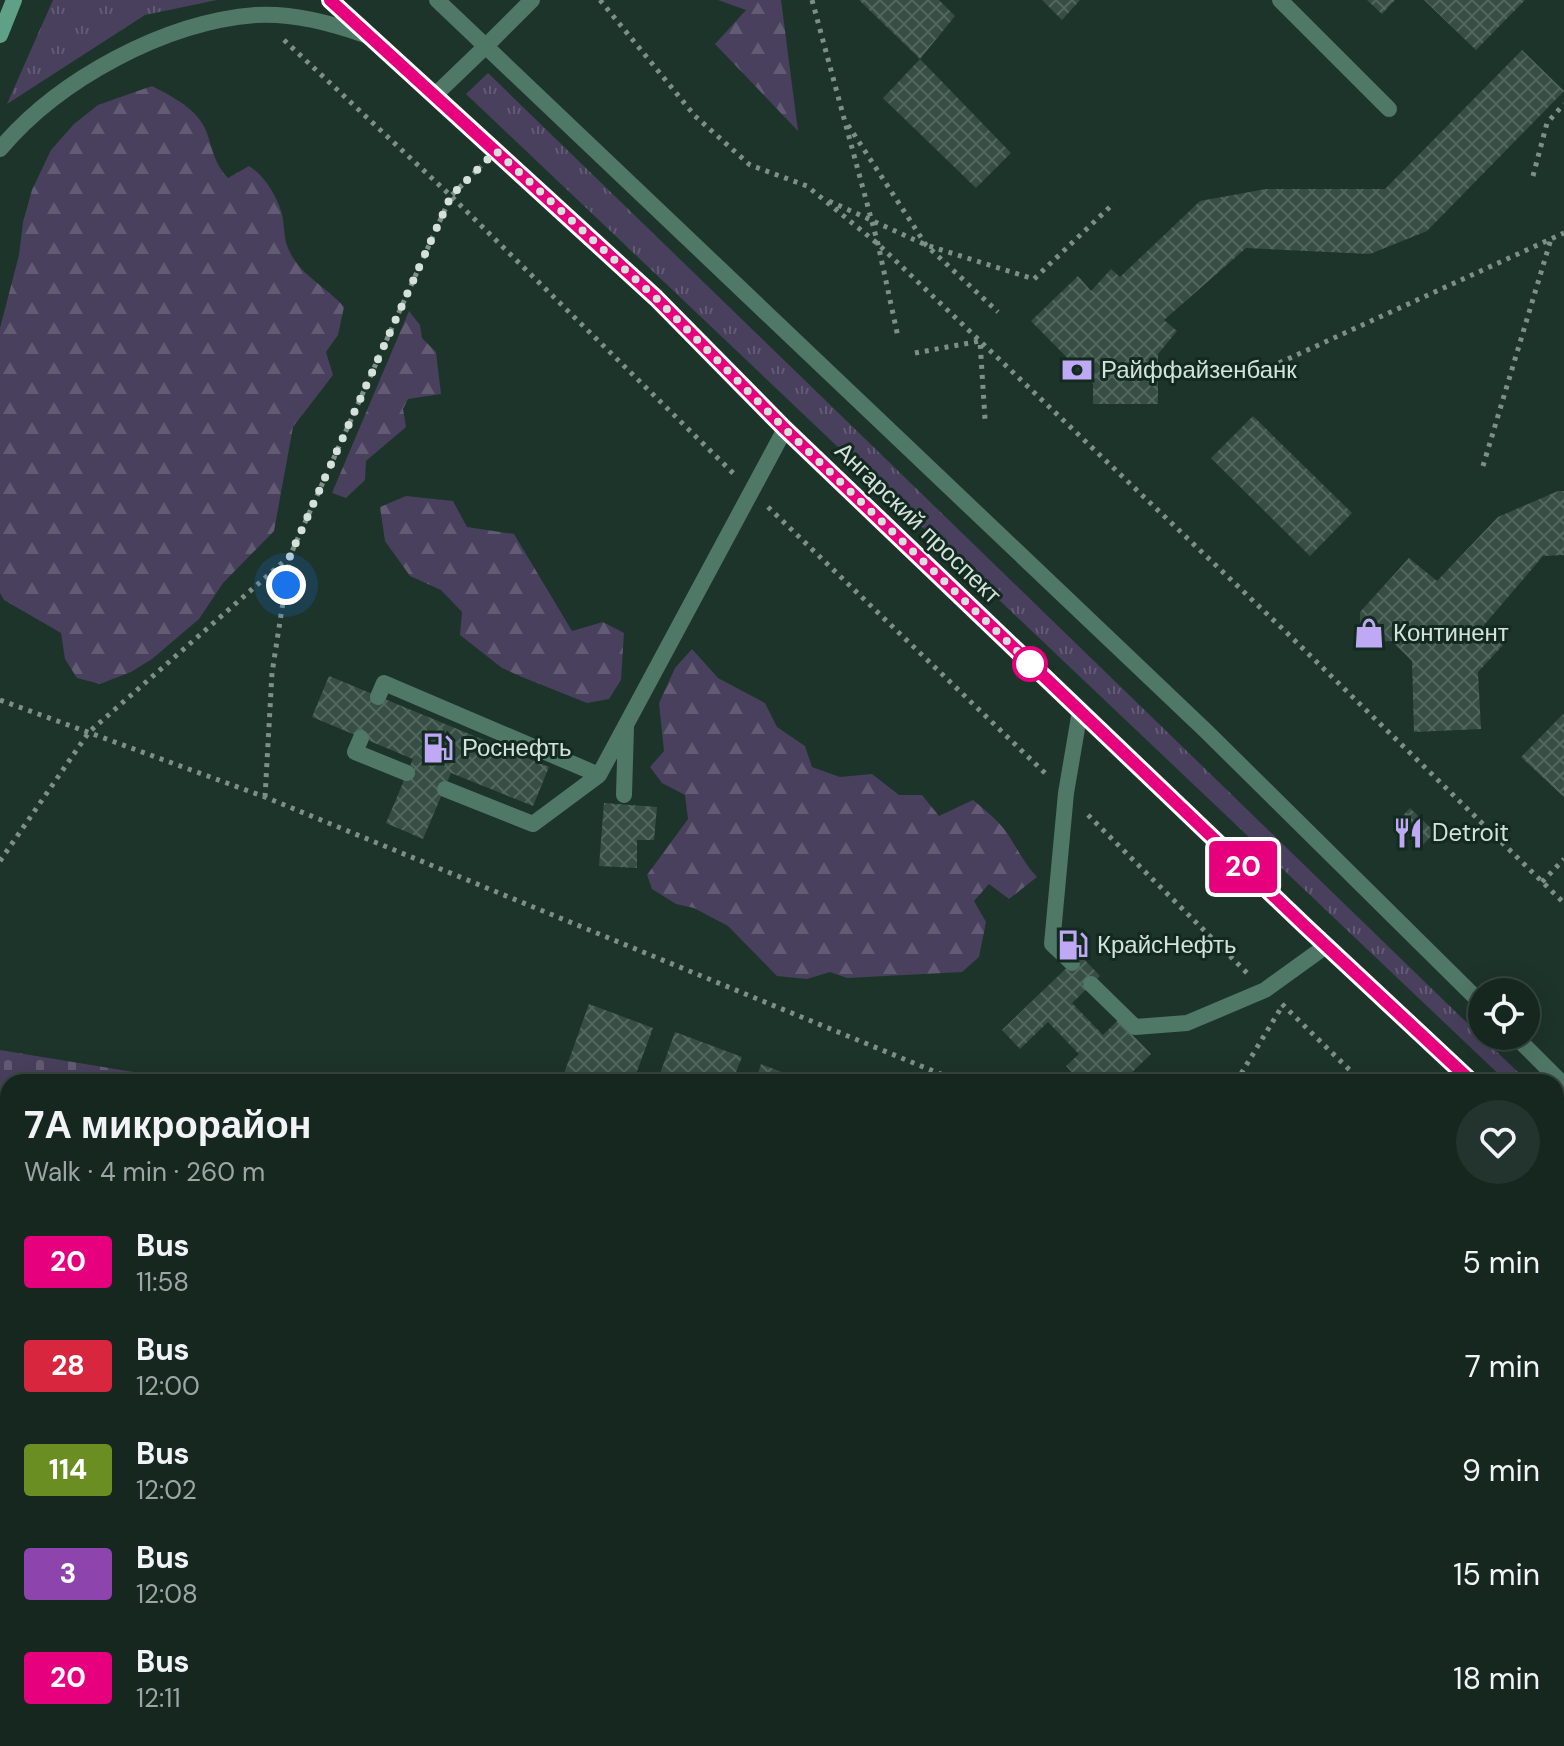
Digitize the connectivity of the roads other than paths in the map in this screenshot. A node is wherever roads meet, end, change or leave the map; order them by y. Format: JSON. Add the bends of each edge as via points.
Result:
{"nodes":[{"id":1,"x":14,"y":0,"type":"edge"},
{"id":2,"x":330,"y":0,"type":"edge"},
{"id":3,"x":437,"y":0,"type":"edge"},
{"id":4,"x":532,"y":0,"type":"edge"},
{"id":5,"x":1280,"y":0,"type":"edge"},
{"id":6,"x":0,"y":35,"type":"edge"},
{"id":7,"x":373,"y":38,"type":"junction"},
{"id":8,"x":486,"y":46,"type":"junction"},
{"id":9,"x":435,"y":95,"type":"junction"},
{"id":10,"x":1389,"y":109,"type":"dead end"},
{"id":11,"x":0,"y":149,"type":"edge"},
{"id":12,"x":785,"y":429,"type":"junction"},
{"id":13,"x":378,"y":697,"type":"dead end"},
{"id":14,"x":1080,"y":711,"type":"junction"},
{"id":15,"x":626,"y":725,"type":"junction"},
{"id":16,"x":361,"y":738,"type":"dead end"},
{"id":17,"x":399,"y":765,"type":"dead end"},
{"id":18,"x":599,"y":775,"type":"junction"},
{"id":19,"x":453,"y":786,"type":"dead end"},
{"id":20,"x":624,"y":795,"type":"dead end"},
{"id":21,"x":1326,"y":946,"type":"junction"},
{"id":22,"x":1072,"y":963,"type":"dead end"},
{"id":23,"x":1091,"y":984,"type":"dead end"},
{"id":24,"x":1468,"y":990,"type":"edge"},
{"id":25,"x":1529,"y":1050,"type":"edge"},
{"id":26,"x":1463,"y":1074,"type":"edge"},
{"id":27,"x":1553,"y":1074,"type":"edge"}],
"edges":[{"from":1,"to":6,"type":"main road"},
{"from":2,"to":7,"type":"street","name":"Ангарский проспект"},
{"from":3,"to":8,"type":"street","name":"Ангарский проспект"},
{"from":4,"to":8,"type":"street"},
{"from":5,"to":10,"type":"street"},
{"from":7,"to":9,"type":"street","name":"Ангарский проспект"},
{"from":7,"to":11,"type":"street","via":[[326,22],[284,16],[257,15],[196,27],[131,51],[61,92]]},
{"from":8,"to":9,"type":"street"},
{"from":8,"to":24,"type":"street","name":"Ангарский проспект","via":[[1206,731]]},
{"from":9,"to":12,"type":"street","name":"Ангарский проспект","via":[[656,298]]},
{"from":12,"to":14,"type":"street","name":"Ангарский проспект"},
{"from":12,"to":15,"type":"street"},
{"from":13,"to":18,"type":"street","via":[[384,683],[419,706]]},
{"from":14,"to":21,"type":"street","name":"Ангарский проспект"},
{"from":14,"to":22,"type":"street","via":[[1066,793],[1052,944]]},
{"from":15,"to":18,"type":"street"},
{"from":15,"to":20,"type":"street"},
{"from":16,"to":17,"type":"street","via":[[355,752]]},
{"from":18,"to":19,"type":"street","via":[[533,824],[495,800]]},
{"from":21,"to":23,"type":"street","via":[[1265,990],[1187,1023],[1135,1027]]},
{"from":21,"to":26,"type":"street","name":"Ангарский проспект"},
{"from":25,"to":27,"type":"street"}]}
